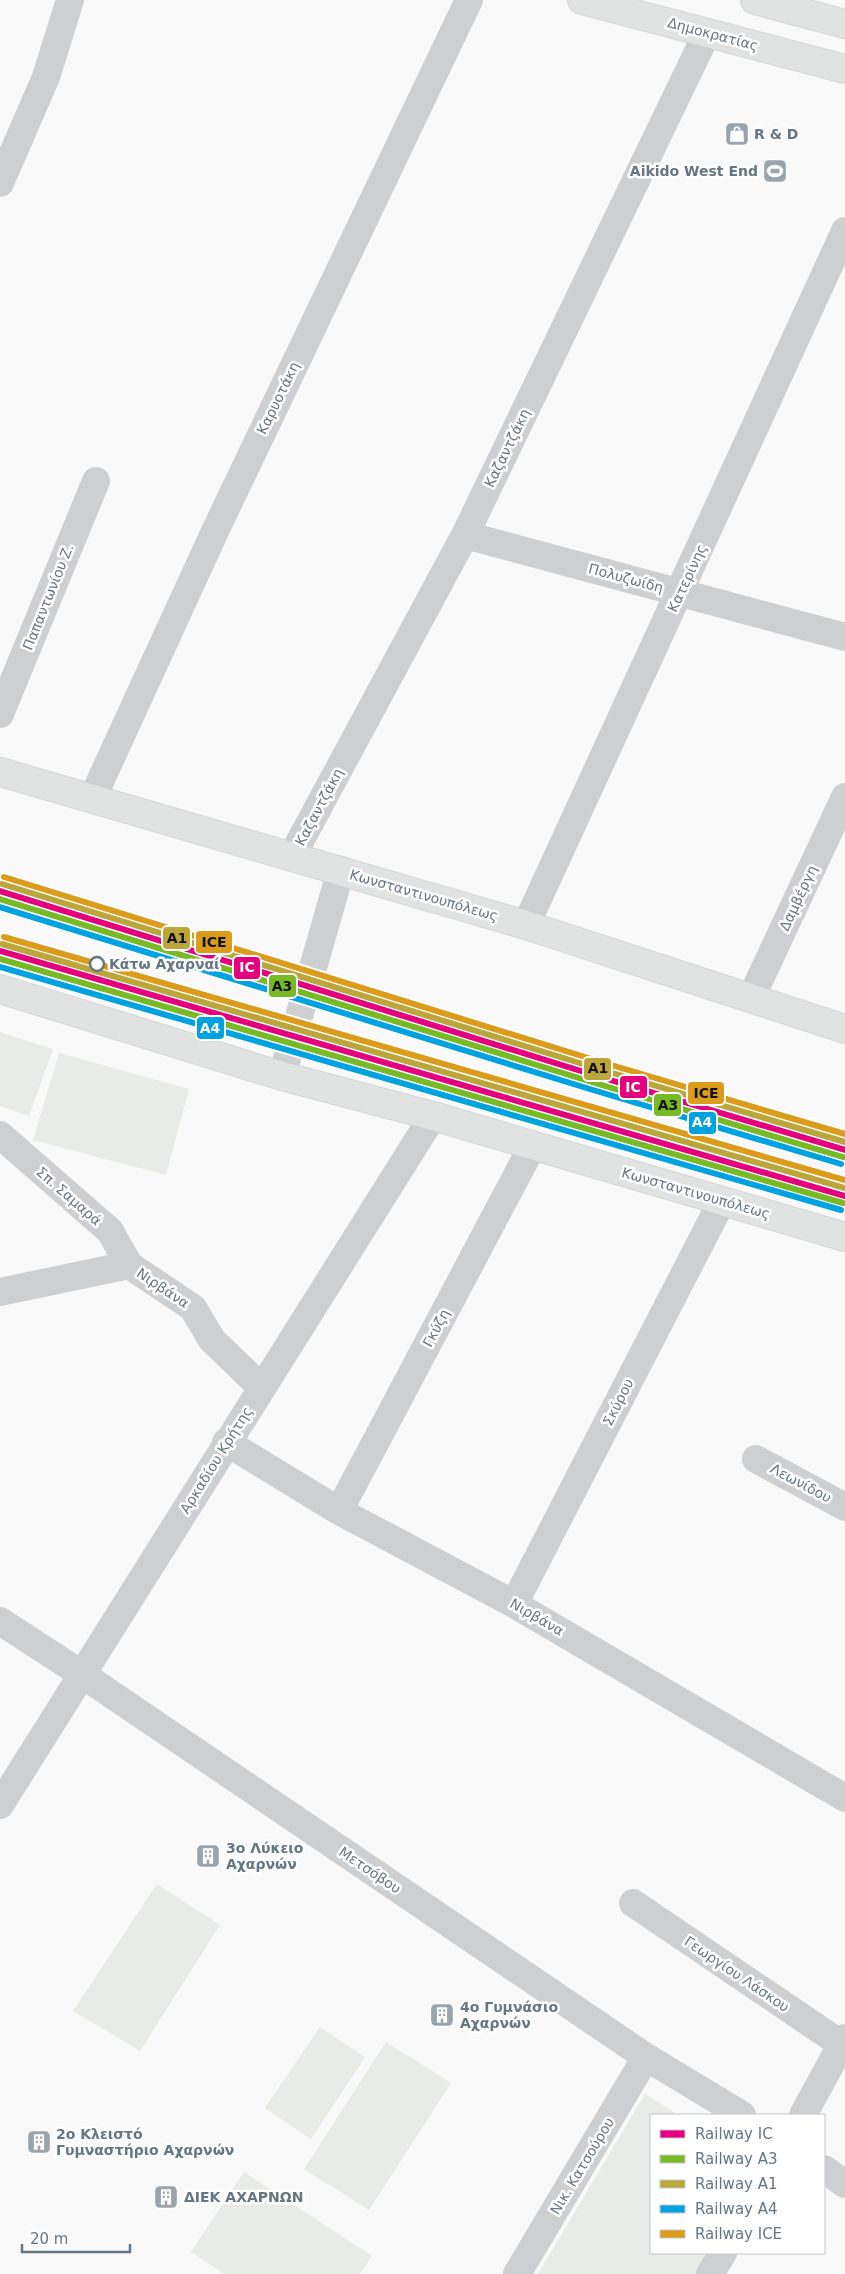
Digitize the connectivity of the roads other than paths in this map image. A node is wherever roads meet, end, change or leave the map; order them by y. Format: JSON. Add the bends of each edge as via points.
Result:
{"nodes":[{"id":1,"x":70,"y":0,"type":"edge"},
{"id":2,"x":469,"y":0,"type":"edge"},
{"id":3,"x":582,"y":0,"type":"edge"},
{"id":4,"x":755,"y":0,"type":"edge"},
{"id":5,"x":845,"y":24,"type":"edge"},
{"id":6,"x":707,"y":33,"type":"junction"},
{"id":7,"x":845,"y":69,"type":"edge"},
{"id":8,"x":0,"y":183,"type":"edge"},
{"id":9,"x":845,"y":231,"type":"edge"},
{"id":10,"x":96,"y":481,"type":"dead end"},
{"id":11,"x":465,"y":535,"type":"junction"},
{"id":12,"x":680,"y":592,"type":"junction"},
{"id":13,"x":845,"y":636,"type":"edge"},
{"id":14,"x":0,"y":714,"type":"edge"},
{"id":15,"x":0,"y":772,"type":"edge"},
{"id":16,"x":845,"y":798,"type":"edge"},
{"id":17,"x":92,"y":799,"type":"junction"},
{"id":18,"x":292,"y":856,"type":"junction"},
{"id":19,"x":341,"y":870,"type":"junction"},
{"id":20,"x":526,"y":925,"type":"junction"},
{"id":21,"x":0,"y":989,"type":"edge"},
{"id":22,"x":751,"y":998,"type":"junction"},
{"id":23,"x":845,"y":1029,"type":"edge"},
{"id":24,"x":282,"y":1076,"type":"junction"},
{"id":25,"x":433,"y":1116,"type":"junction"},
{"id":26,"x":0,"y":1135,"type":"edge"},
{"id":27,"x":533,"y":1145,"type":"junction"},
{"id":28,"x":722,"y":1201,"type":"junction"},
{"id":29,"x":845,"y":1237,"type":"edge"},
{"id":30,"x":129,"y":1265,"type":"junction"},
{"id":31,"x":0,"y":1292,"type":"edge"},
{"id":32,"x":262,"y":1388,"type":"junction"},
{"id":33,"x":226,"y":1442,"type":"junction"},
{"id":34,"x":756,"y":1459,"type":"dead end"},
{"id":35,"x":845,"y":1506,"type":"edge"},
{"id":36,"x":339,"y":1511,"type":"junction"},
{"id":37,"x":514,"y":1604,"type":"junction"},
{"id":38,"x":0,"y":1621,"type":"edge"},
{"id":39,"x":83,"y":1674,"type":"junction"},
{"id":40,"x":845,"y":1798,"type":"edge"},
{"id":41,"x":0,"y":1805,"type":"edge"},
{"id":42,"x":633,"y":1903,"type":"dead end"},
{"id":43,"x":843,"y":2041,"type":"edge"},
{"id":44,"x":646,"y":2057,"type":"junction"},
{"id":45,"x":740,"y":2114,"type":"edge"},
{"id":46,"x":804,"y":2114,"type":"edge"},
{"id":47,"x":825,"y":2170,"type":"edge"},
{"id":48,"x":845,"y":2184,"type":"edge"},
{"id":49,"x":722,"y":2254,"type":"edge"},
{"id":50,"x":518,"y":2274,"type":"edge"},
{"id":51,"x":710,"y":2274,"type":"edge"}],
"edges":[{"from":1,"to":8,"type":"street","via":[[46,77]]},
{"from":2,"to":17,"type":"street","name":"Καρυοτάκη","via":[[216,529]]},
{"from":3,"to":6,"type":"street","name":"Δημοκρατίας"},
{"from":4,"to":5,"type":"street"},
{"from":6,"to":7,"type":"street","name":"Δημοκρατίας"},
{"from":6,"to":11,"type":"street","name":"Καζαντζάκη"},
{"from":9,"to":12,"type":"street","name":"Κατερίνης"},
{"from":10,"to":14,"type":"street","name":"Παπαντωνίου Ζ."},
{"from":11,"to":12,"type":"street","name":"Πολυζωίδη"},
{"from":11,"to":18,"type":"street","name":"Καζαντζάκη"},
{"from":12,"to":13,"type":"street","name":"Πολυζωίδη"},
{"from":12,"to":20,"type":"street","name":"Κατερίνης"},
{"from":15,"to":17,"type":"street","name":"Κωνσταντινουπόλεως"},
{"from":16,"to":22,"type":"street","name":"Δαμβέργη"},
{"from":17,"to":18,"type":"street","name":"Κωνσταντινουπόλεως"},
{"from":18,"to":19,"type":"street","name":"Κωνσταντινουπόλεως"},
{"from":19,"to":20,"type":"street","name":"Κωνσταντινουπόλεως"},
{"from":19,"to":24,"type":"street"},
{"from":20,"to":22,"type":"street","name":"Κωνσταντινουπόλεως"},
{"from":21,"to":24,"type":"street","name":"Κωνσταντινουπόλεως"},
{"from":22,"to":23,"type":"street","name":"Κωνσταντινουπόλεως"},
{"from":24,"to":25,"type":"street","name":"Κωνσταντινουπόλεως"},
{"from":25,"to":27,"type":"street","name":"Κωνσταντινουπόλεως"},
{"from":25,"to":32,"type":"street","name":"Αρκαδίου Κρήτης"},
{"from":26,"to":30,"type":"street","name":"Σπ. Σαμαρά","via":[[110,1232]]},
{"from":27,"to":28,"type":"street","name":"Κωνσταντινουπόλεως"},
{"from":27,"to":36,"type":"street","name":"Γκύζη"},
{"from":28,"to":29,"type":"street","name":"Κωνσταντινουπόλεως"},
{"from":28,"to":37,"type":"street","name":"Σκύρου"},
{"from":30,"to":31,"type":"street","name":"Νιρβάνα"},
{"from":30,"to":32,"type":"street","name":"Νιρβάνα","via":[[193,1308],[212,1340]]},
{"from":32,"to":33,"type":"street","name":"Αρκαδίου Κρήτης"},
{"from":33,"to":36,"type":"street","name":"Νιρβάνα"},
{"from":33,"to":39,"type":"street","name":"Αρκαδίου Κρήτης"},
{"from":34,"to":35,"type":"street","name":"Λεωνίδου"},
{"from":36,"to":37,"type":"street","name":"Νιρβάνα"},
{"from":37,"to":40,"type":"street","name":"Νιρβάνα"},
{"from":38,"to":39,"type":"street","name":"Μετσόβου"},
{"from":39,"to":41,"type":"street","name":"Αρκαδίου Κρήτης"},
{"from":39,"to":44,"type":"street","name":"Μετσόβου"},
{"from":42,"to":43,"type":"street","name":"Γεωργίου Λάσκου"},
{"from":43,"to":46,"type":"street"},
{"from":44,"to":45,"type":"street","name":"Μετσόβου"},
{"from":44,"to":50,"type":"street","name":"Νικ. Κατσούρου"},
{"from":47,"to":48,"type":"street"},
{"from":49,"to":51,"type":"street"}]}
